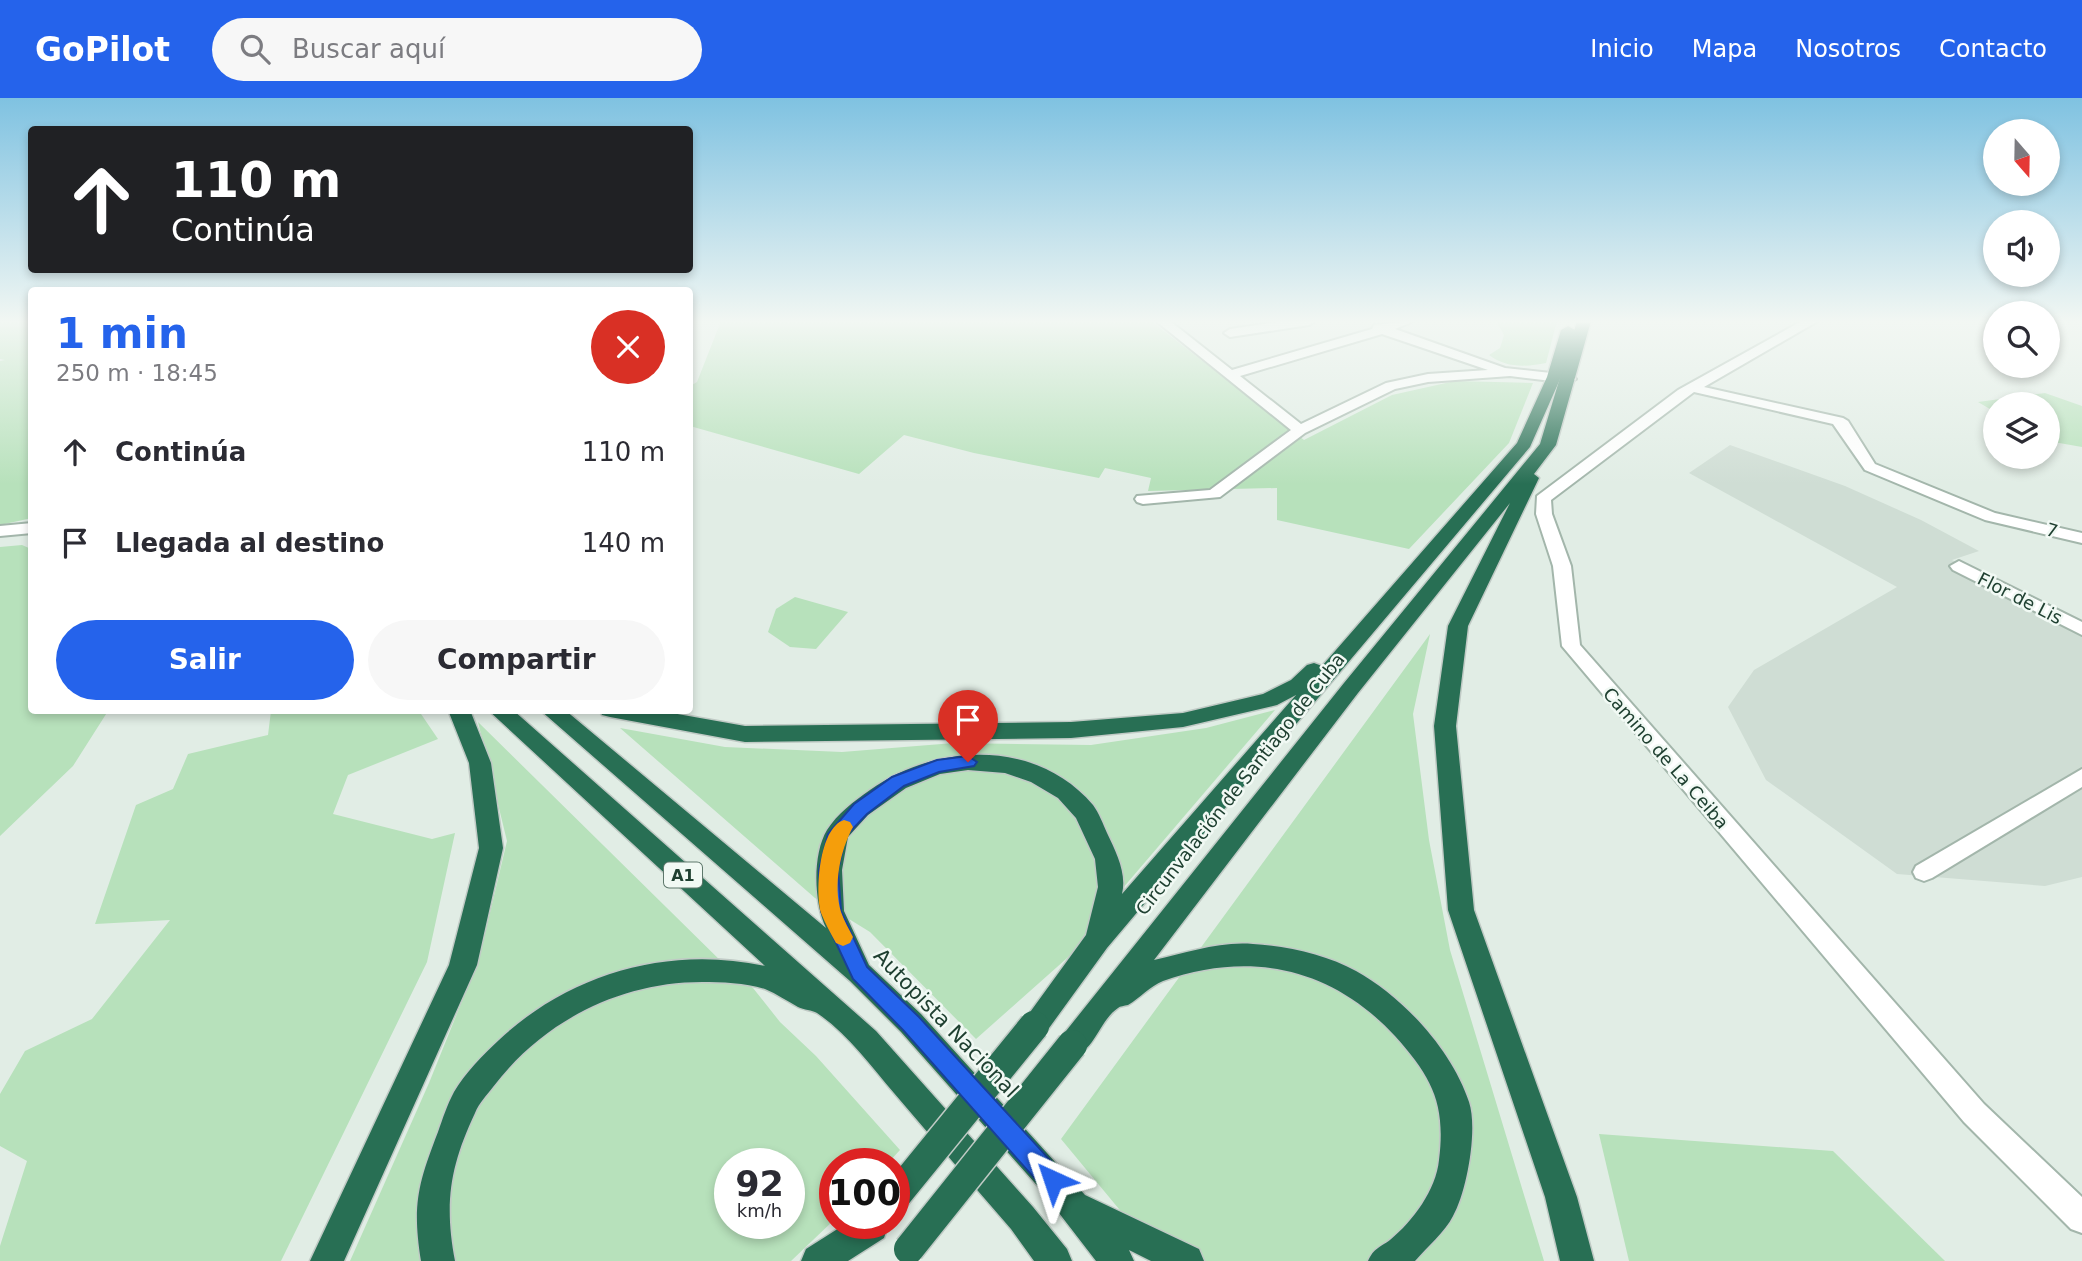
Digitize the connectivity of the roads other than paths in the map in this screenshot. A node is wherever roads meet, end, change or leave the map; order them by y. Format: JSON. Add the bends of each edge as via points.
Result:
{"nodes":[{"id":1,"x":1233,"y":375,"type":"edge"},
{"id":2,"x":1465,"y":375,"type":"edge"},
{"id":3,"x":1538,"y":375,"type":"edge"},
{"id":4,"x":1715,"y":375,"type":"edge"},
{"id":5,"x":1562,"y":378,"type":"junction"},
{"id":6,"x":1692,"y":388,"type":"junction"},
{"id":7,"x":1300,"y":430,"type":"junction"},
{"id":8,"x":1536,"y":445,"type":"junction"},
{"id":9,"x":1523,"y":494,"type":"junction"},
{"id":10,"x":1143,"y":499,"type":"dead end"},
{"id":11,"x":1544,"y":514,"type":"junction"},
{"id":12,"x":28,"y":528,"type":"edge"},
{"id":13,"x":0,"y":531,"type":"edge"},
{"id":14,"x":2082,"y":538,"type":"edge"},
{"id":15,"x":1959,"y":566,"type":"dead end"},
{"id":16,"x":1393,"y":597,"type":"junction"},
{"id":17,"x":2082,"y":629,"type":"edge"},
{"id":18,"x":461,"y":714,"type":"edge"},
{"id":19,"x":503,"y":714,"type":"edge"},
{"id":20,"x":556,"y":714,"type":"edge"},
{"id":21,"x":632,"y":714,"type":"edge"},
{"id":22,"x":2082,"y":777,"type":"edge"},
{"id":23,"x":1924,"y":872,"type":"dead end"},
{"id":24,"x":1098,"y":940,"type":"junction"},
{"id":25,"x":860,"y":973,"type":"junction"},
{"id":26,"x":1102,"y":1007,"type":"junction"},
{"id":27,"x":866,"y":1040,"type":"junction"},
{"id":28,"x":910,"y":1178,"type":"edge"},
{"id":29,"x":1071,"y":1205,"type":"junction"},
{"id":30,"x":2082,"y":1218,"type":"edge"},
{"id":31,"x":851,"y":1239,"type":"edge"},
{"id":32,"x":859,"y":1239,"type":"edge"},
{"id":33,"x":904,"y":1255,"type":"edge"},
{"id":34,"x":327,"y":1261,"type":"edge"},
{"id":35,"x":438,"y":1261,"type":"edge"},
{"id":36,"x":818,"y":1261,"type":"edge"},
{"id":37,"x":839,"y":1261,"type":"edge"},
{"id":38,"x":1055,"y":1261,"type":"edge"},
{"id":39,"x":1117,"y":1261,"type":"edge"},
{"id":40,"x":1187,"y":1261,"type":"edge"},
{"id":41,"x":1385,"y":1261,"type":"edge"},
{"id":42,"x":1577,"y":1261,"type":"edge"}],
"edges":[{"from":1,"to":7,"type":"street"},
{"from":2,"to":7,"type":"street","via":[[1391,386]]},
{"from":3,"to":5,"type":"street"},
{"from":4,"to":6,"type":"street"},
{"from":5,"to":8,"type":"highway","name":"Circunvalación de Santiago de Cuba"},
{"from":5,"to":8,"type":"highway","name":"Circunvalación de Santiago de Cuba"},
{"from":6,"to":11,"type":"street","via":[[1543,499]]},
{"from":6,"to":14,"type":"street","name":"7","via":[[1838,421],[1870,467],[1991,517]]},
{"from":7,"to":10,"type":"street","via":[[1214,494]]},
{"from":8,"to":9,"type":"highway"},
{"from":8,"to":16,"type":"highway","name":"Circunvalación de Santiago de Cuba"},
{"from":8,"to":26,"type":"highway","name":"Circunvalación de Santiago de Cuba"},
{"from":9,"to":11,"type":"street"},
{"from":9,"to":42,"type":"highway","via":[[1458,626],[1445,726],[1461,910],[1561,1197]]},
{"from":11,"to":30,"type":"street","name":"Camino de La Ceiba","via":[[1562,566],[1571,646],[1974,1113]]},
{"from":12,"to":13,"type":"street"},
{"from":15,"to":17,"type":"street","name":"Flor de Lis"},
{"from":16,"to":21,"type":"highway","via":[[1298,685],[1269,699],[1184,720],[1071,730],[745,734]]},
{"from":16,"to":24,"type":"highway","name":"Circunvalación de Santiago de Cuba"},
{"from":18,"to":34,"type":"highway","via":[[480,763],[491,848],[463,965]]},
{"from":19,"to":27,"type":"highway","number":"A1"},
{"from":20,"to":25,"type":"highway","name":"Autopista Nacional","number":"A1"},
{"from":22,"to":23,"type":"street"},
{"from":24,"to":25,"type":"highway","via":[[1111,887],[1107,859],[1086,813],[1066,792],[1039,776],[1006,765],[937,766],[898,782],[860,809],[837,834],[829,870],[831,911]]},
{"from":24,"to":28,"type":"highway","name":"Circunvalación de Santiago de Cuba","bridge":true},
{"from":25,"to":29,"type":"highway","name":"Autopista Nacional","number":"A1","via":[[911,1023]]},
{"from":26,"to":33,"type":"highway","name":"Circunvalación de Santiago de Cuba","bridge":true},
{"from":26,"to":41,"type":"highway","via":[[1154,972],[1231,954],[1294,961],[1344,978],[1373,996],[1430,1054],[1455,1104],[1455,1162],[1441,1207],[1402,1251]]},
{"from":27,"to":35,"type":"highway","via":[[813,1001],[765,978],[702,969],[647,973],[591,991],[534,1027],[496,1062],[466,1099],[438,1167],[431,1223]]},
{"from":27,"to":38,"type":"highway","number":"A1"},
{"from":29,"to":39,"type":"highway","name":"Autopista Nacional","number":"A1"},
{"from":29,"to":40,"type":"highway"},
{"from":31,"to":36,"type":"highway"},
{"from":32,"to":37,"type":"highway"}]}
